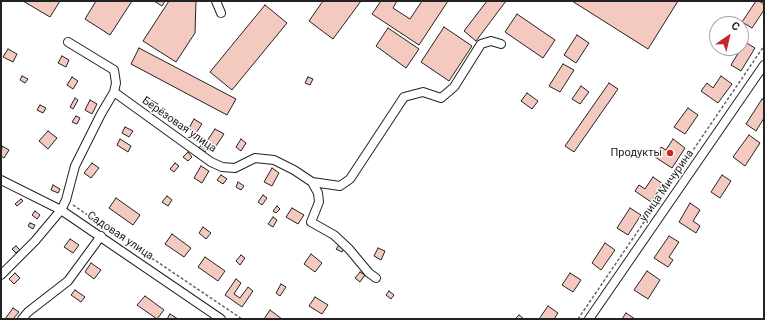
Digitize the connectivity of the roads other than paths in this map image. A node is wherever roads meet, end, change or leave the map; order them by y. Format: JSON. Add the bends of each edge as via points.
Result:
{"nodes":[{"id":1,"x":216,"y":1,"type":"edge"},
{"id":2,"x":222,"y":13,"type":"dead end"},
{"id":3,"x":68,"y":42,"type":"dead end"},
{"id":4,"x":501,"y":44,"type":"dead end"},
{"id":5,"x":764,"y":66,"type":"edge"},
{"id":6,"x":114,"y":92,"type":"junction"},
{"id":7,"x":1,"y":180,"type":"edge"},
{"id":8,"x":312,"y":182,"type":"junction"},
{"id":9,"x":61,"y":210,"type":"junction"},
{"id":10,"x":101,"y":236,"type":"junction"},
{"id":11,"x":1,"y":275,"type":"edge"},
{"id":12,"x":376,"y":278,"type":"dead end"},
{"id":13,"x":22,"y":319,"type":"edge"},
{"id":14,"x":221,"y":319,"type":"edge"},
{"id":15,"x":589,"y":319,"type":"edge"}],
"edges":[{"from":1,"to":2,"type":"street"},
{"from":3,"to":6,"type":"street","via":[[114,70]]},
{"from":4,"to":8,"type":"street","via":[[491,41],[482,44],[454,87],[441,98],[423,92],[404,97],[350,179],[340,186]]},
{"from":5,"to":15,"type":"street","name":"улица Мичурина"},
{"from":6,"to":8,"type":"street","name":"Берёзовая улица","via":[[211,162],[222,167],[235,168],[255,158],[274,160]]},
{"from":6,"to":9,"type":"street","via":[[75,166]]},
{"from":7,"to":9,"type":"street","name":"Садовая улица"},
{"from":8,"to":12,"type":"street","via":[[318,193],[319,202],[311,222],[334,235]]},
{"from":9,"to":10,"type":"street","name":"Садовая улица"},
{"from":9,"to":11,"type":"street","via":[[35,242]]},
{"from":10,"to":13,"type":"street","via":[[68,281]]},
{"from":10,"to":14,"type":"street","name":"Садовая улица"}]}
